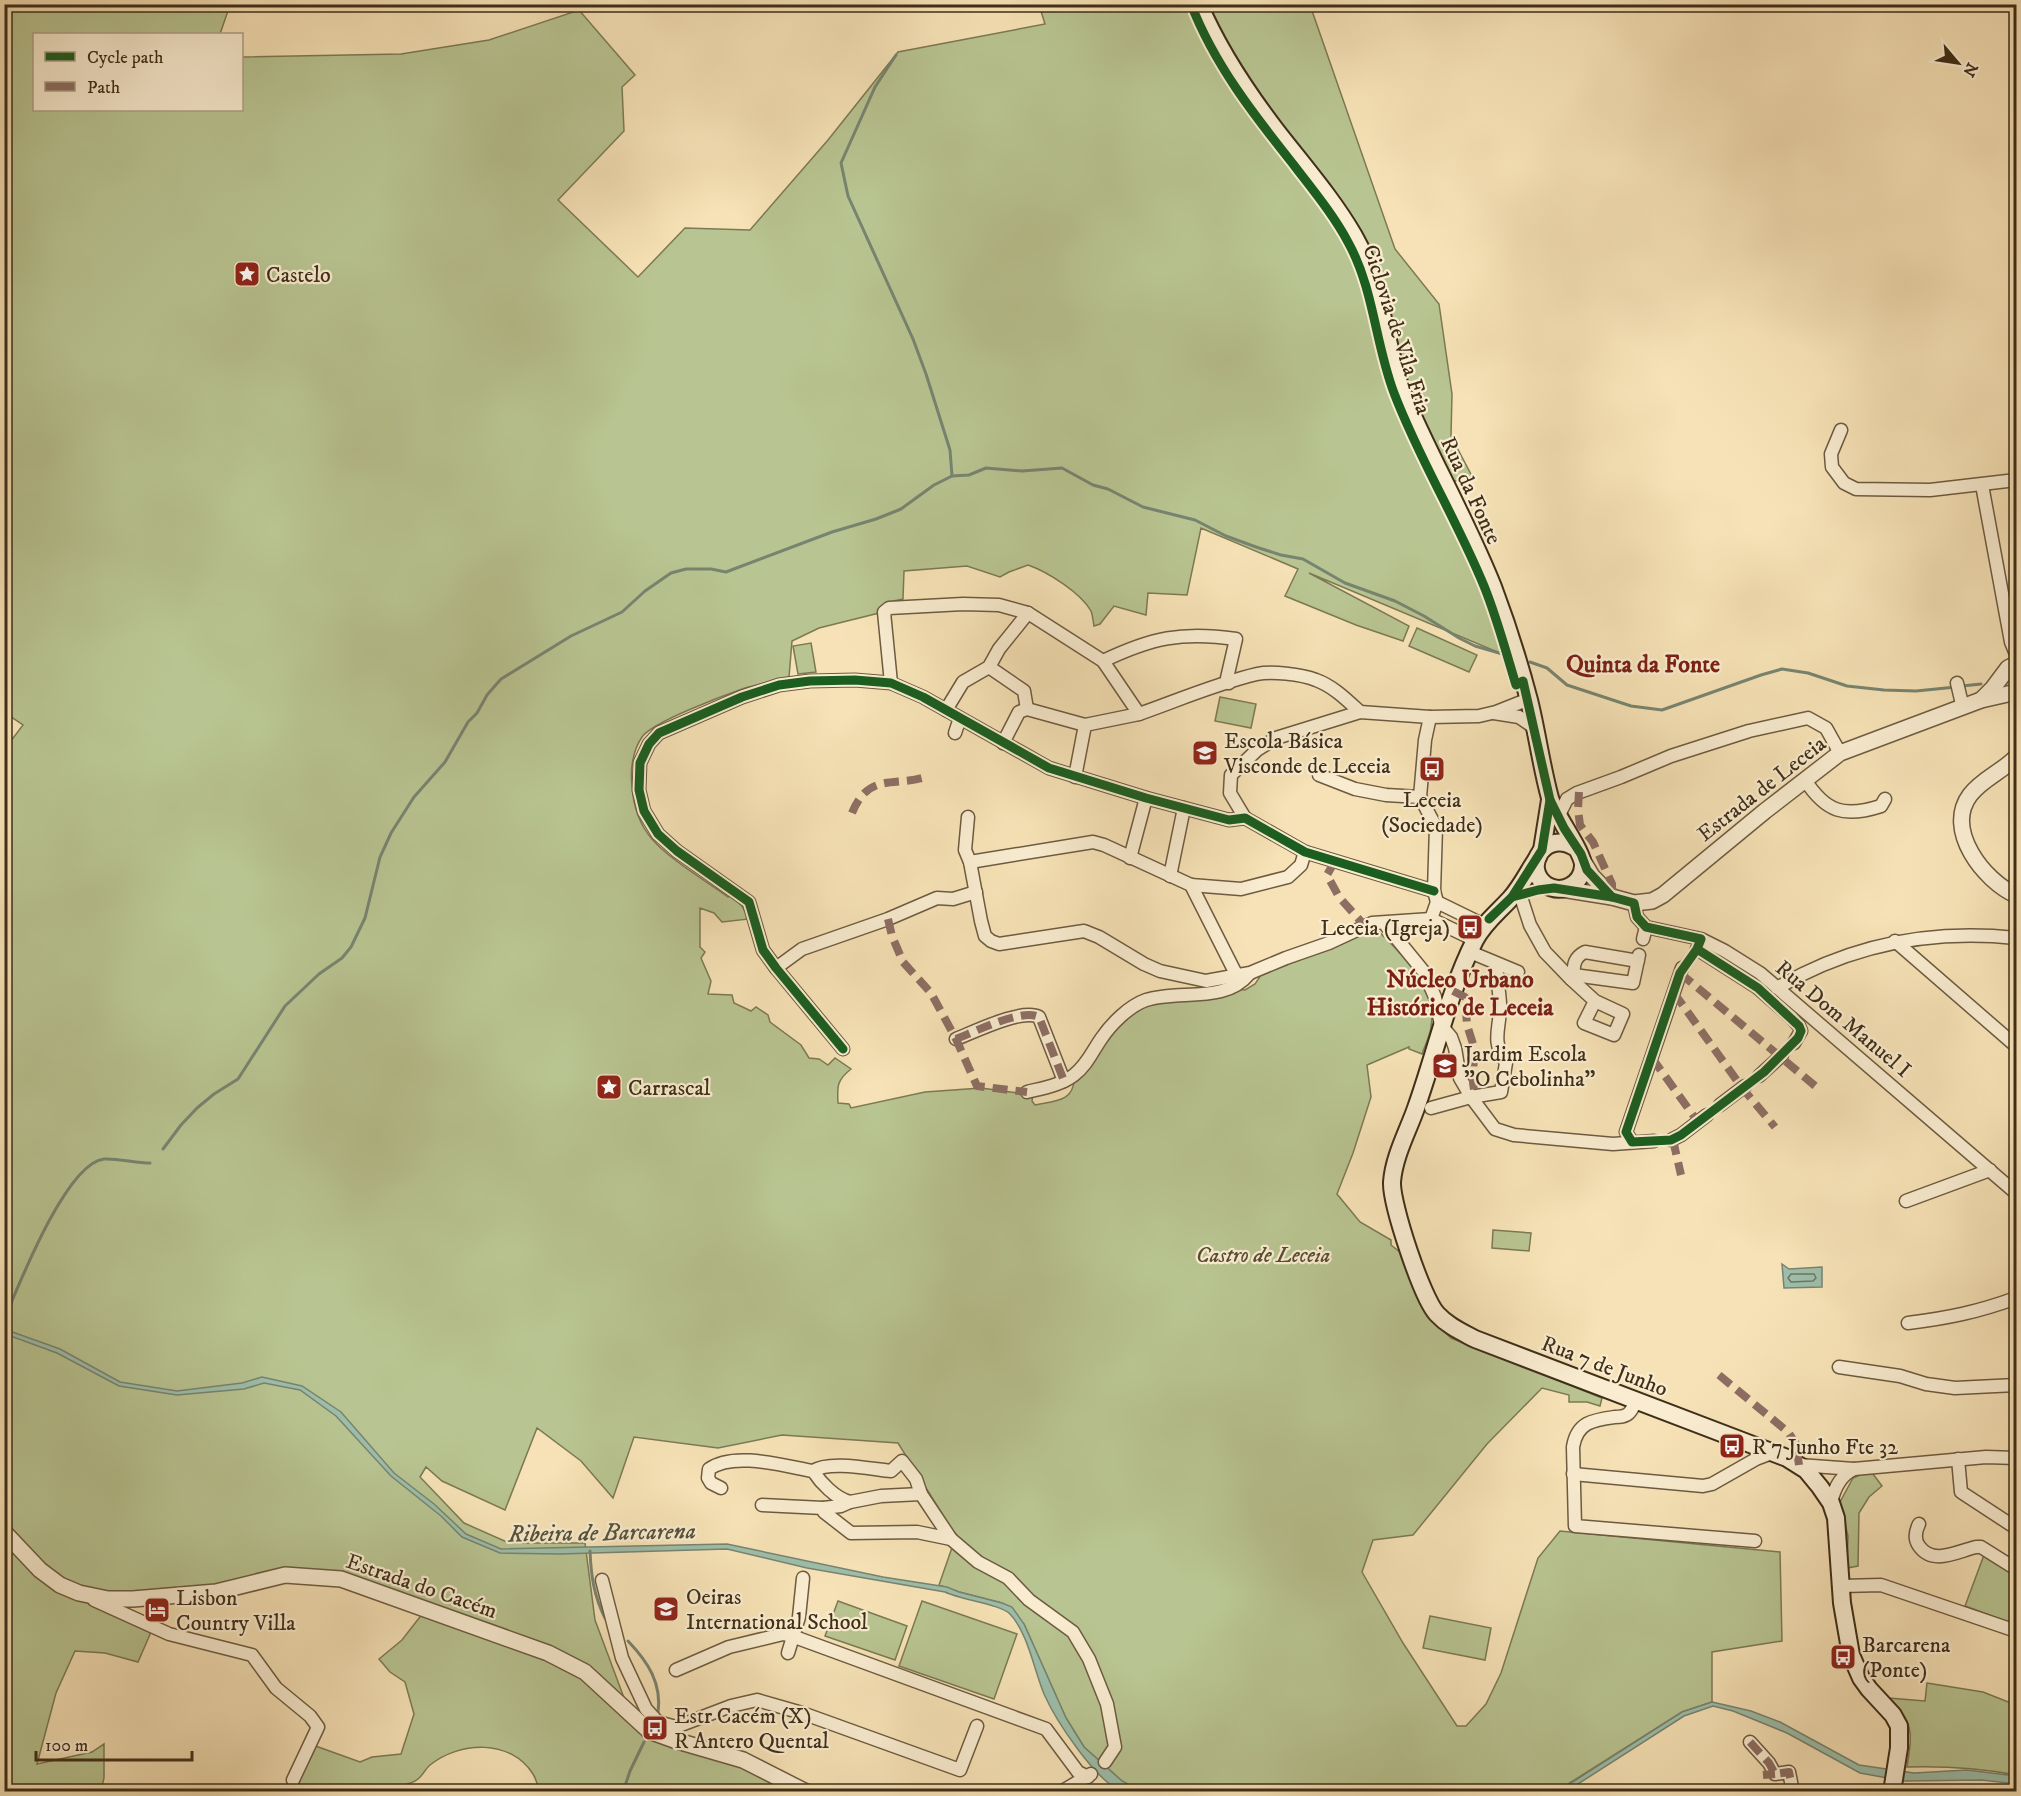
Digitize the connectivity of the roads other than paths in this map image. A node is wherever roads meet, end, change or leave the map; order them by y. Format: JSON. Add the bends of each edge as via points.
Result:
{"nodes":[{"id":1,"x":1199,"y":4,"type":"edge"},
{"id":2,"x":1841,"y":430,"type":"dead end"},
{"id":3,"x":2016,"y":480,"type":"edge"},
{"id":4,"x":1982,"y":485,"type":"junction"},
{"id":5,"x":1028,"y":613,"type":"junction"},
{"id":6,"x":2011,"y":642,"type":"junction"},
{"id":7,"x":2016,"y":654,"type":"edge"},
{"id":8,"x":1102,"y":661,"type":"junction"},
{"id":9,"x":989,"y":667,"type":"junction"},
{"id":10,"x":2008,"y":670,"type":"edge"},
{"id":11,"x":891,"y":683,"type":"junction"},
{"id":12,"x":1229,"y":683,"type":"junction"},
{"id":13,"x":2015,"y":694,"type":"edge"},
{"id":14,"x":1529,"y":699,"type":"junction"},
{"id":15,"x":1981,"y":700,"type":"junction"},
{"id":16,"x":1027,"y":709,"type":"junction"},
{"id":17,"x":946,"y":710,"type":"junction"},
{"id":18,"x":1360,"y":712,"type":"junction"},
{"id":19,"x":1493,"y":713,"type":"junction"},
{"id":20,"x":1139,"y":714,"type":"junction"},
{"id":21,"x":1430,"y":717,"type":"junction"},
{"id":22,"x":960,"y":718,"type":"junction"},
{"id":23,"x":1085,"y":725,"type":"junction"},
{"id":24,"x":1535,"y":728,"type":"junction"},
{"id":25,"x":955,"y":733,"type":"dead end"},
{"id":26,"x":1003,"y":743,"type":"junction"},
{"id":27,"x":1840,"y":753,"type":"junction"},
{"id":28,"x":2016,"y":757,"type":"edge"},
{"id":29,"x":1319,"y":775,"type":"dead end"},
{"id":30,"x":1075,"y":777,"type":"junction"},
{"id":31,"x":1805,"y":780,"type":"junction"},
{"id":32,"x":1420,"y":797,"type":"junction"},
{"id":33,"x":1146,"y":798,"type":"junction"},
{"id":34,"x":1885,"y":799,"type":"dead end"},
{"id":35,"x":1553,"y":802,"type":"junction"},
{"id":36,"x":1184,"y":808,"type":"junction"},
{"id":37,"x":968,"y":817,"type":"dead end"},
{"id":38,"x":1245,"y":818,"type":"junction"},
{"id":39,"x":1305,"y":852,"type":"junction"},
{"id":40,"x":1540,"y":853,"type":"junction"},
{"id":41,"x":1580,"y":854,"type":"junction"},
{"id":42,"x":1130,"y":858,"type":"junction"},
{"id":43,"x":970,"y":862,"type":"junction"},
{"id":44,"x":1170,"y":876,"type":"junction"},
{"id":45,"x":1191,"y":885,"type":"junction"},
{"id":46,"x":1558,"y":888,"type":"junction"},
{"id":47,"x":976,"y":892,"type":"junction"},
{"id":48,"x":2016,"y":895,"type":"edge"},
{"id":49,"x":1435,"y":896,"type":"junction"},
{"id":50,"x":1516,"y":896,"type":"junction"},
{"id":51,"x":1612,"y":897,"type":"junction"},
{"id":52,"x":1634,"y":903,"type":"junction"},
{"id":53,"x":1431,"y":919,"type":"junction"},
{"id":54,"x":1384,"y":922,"type":"junction"},
{"id":55,"x":1486,"y":922,"type":"junction"},
{"id":56,"x":2016,"y":938,"type":"edge"},
{"id":57,"x":1895,"y":941,"type":"junction"},
{"id":58,"x":1473,"y":946,"type":"junction"},
{"id":59,"x":1697,"y":948,"type":"junction"},
{"id":60,"x":1496,"y":964,"type":"junction"},
{"id":61,"x":776,"y":968,"type":"junction"},
{"id":62,"x":1682,"y":968,"type":"tunnel mouth"},
{"id":63,"x":1518,"y":972,"type":"dead end"},
{"id":64,"x":1250,"y":973,"type":"junction"},
{"id":65,"x":1237,"y":976,"type":"junction"},
{"id":66,"x":1572,"y":977,"type":"junction"},
{"id":67,"x":1777,"y":988,"type":"junction"},
{"id":68,"x":1595,"y":1001,"type":"dead end"},
{"id":69,"x":1441,"y":1025,"type":"junction"},
{"id":70,"x":956,"y":1039,"type":"dead end"},
{"id":71,"x":1794,"y":1043,"type":"dead end"},
{"id":72,"x":2016,"y":1046,"type":"edge"},
{"id":73,"x":843,"y":1049,"type":"dead end"},
{"id":74,"x":1782,"y":1055,"type":"dead end"},
{"id":75,"x":1759,"y":1076,"type":"dead end"},
{"id":76,"x":1064,"y":1081,"type":"junction"},
{"id":77,"x":1745,"y":1086,"type":"dead end"},
{"id":78,"x":1027,"y":1092,"type":"dead end"},
{"id":79,"x":1471,"y":1097,"type":"junction"},
{"id":80,"x":1720,"y":1105,"type":"dead end"},
{"id":81,"x":1431,"y":1108,"type":"dead end"},
{"id":82,"x":1707,"y":1115,"type":"dead end"},
{"id":83,"x":1671,"y":1140,"type":"dead end"},
{"id":84,"x":1632,"y":1142,"type":"junction"},
{"id":85,"x":1654,"y":1142,"type":"dead end"},
{"id":86,"x":1990,"y":1170,"type":"junction"},
{"id":87,"x":2016,"y":1193,"type":"edge"},
{"id":88,"x":1906,"y":1201,"type":"dead end"},
{"id":89,"x":2016,"y":1298,"type":"edge"},
{"id":90,"x":1908,"y":1323,"type":"dead end"},
{"id":91,"x":1839,"y":1367,"type":"dead end"},
{"id":92,"x":2016,"y":1385,"type":"edge"},
{"id":93,"x":1635,"y":1401,"type":"junction"},
{"id":94,"x":1738,"y":1440,"type":"junction"},
{"id":95,"x":1772,"y":1453,"type":"junction"},
{"id":96,"x":2016,"y":1458,"type":"edge"},
{"id":97,"x":1958,"y":1459,"type":"junction"},
{"id":98,"x":1799,"y":1465,"type":"junction"},
{"id":99,"x":1739,"y":1469,"type":"junction"},
{"id":100,"x":1854,"y":1469,"type":"junction"},
{"id":101,"x":813,"y":1471,"type":"junction"},
{"id":102,"x":1573,"y":1474,"type":"junction"},
{"id":103,"x":721,"y":1488,"type":"dead end"},
{"id":104,"x":921,"y":1494,"type":"junction"},
{"id":105,"x":850,"y":1502,"type":"junction"},
{"id":106,"x":1831,"y":1503,"type":"junction"},
{"id":107,"x":762,"y":1505,"type":"dead end"},
{"id":108,"x":823,"y":1508,"type":"junction"},
{"id":109,"x":1919,"y":1524,"type":"dead end"},
{"id":110,"x":2016,"y":1528,"type":"edge"},
{"id":111,"x":4,"y":1533,"type":"edge"},
{"id":112,"x":951,"y":1539,"type":"junction"},
{"id":113,"x":1755,"y":1541,"type":"dead end"},
{"id":114,"x":2016,"y":1569,"type":"edge"},
{"id":115,"x":803,"y":1578,"type":"dead end"},
{"id":116,"x":602,"y":1581,"type":"dead end"},
{"id":117,"x":1842,"y":1586,"type":"junction"},
{"id":118,"x":80,"y":1593,"type":"junction"},
{"id":119,"x":2016,"y":1631,"type":"edge"},
{"id":120,"x":792,"y":1636,"type":"junction"},
{"id":121,"x":788,"y":1653,"type":"dead end"},
{"id":122,"x":676,"y":1670,"type":"dead end"},
{"id":123,"x":976,"y":1726,"type":"dead end"},
{"id":124,"x":675,"y":1734,"type":"junction"},
{"id":125,"x":1750,"y":1742,"type":"dead end"},
{"id":126,"x":1105,"y":1762,"type":"dead end"},
{"id":127,"x":1894,"y":1779,"type":"edge"},
{"id":128,"x":293,"y":1780,"type":"dead end"},
{"id":129,"x":806,"y":1791,"type":"edge"},
{"id":130,"x":1061,"y":1791,"type":"edge"},
{"id":131,"x":1793,"y":1791,"type":"edge"}],
"edges":[{"from":1,"to":14,"type":"main road","name":"Rua da Fonte","via":[[1245,87],[1333,204],[1361,251],[1379,300],[1401,389],[1491,582]]},
{"from":2,"to":4,"type":"street","via":[[1830,461],[1835,473],[1850,487],[1930,490]]},
{"from":3,"to":4,"type":"street"},
{"from":4,"to":6,"type":"street"},
{"from":5,"to":8,"type":"street"},
{"from":5,"to":9,"type":"street"},
{"from":5,"to":11,"type":"street","via":[[999,605],[890,608],[884,612]]},
{"from":6,"to":7,"type":"street"},
{"from":6,"to":10,"type":"street"},
{"from":8,"to":12,"type":"street","via":[[1136,645],[1180,635],[1236,639]]},
{"from":8,"to":20,"type":"street"},
{"from":9,"to":16,"type":"street","via":[[1024,691]]},
{"from":9,"to":17,"type":"street","via":[[963,682]]},
{"from":10,"to":13,"type":"street","via":[[2006,687]]},
{"from":10,"to":15,"type":"street","name":"Estrada de Leceia"},
{"from":11,"to":17,"type":"street"},
{"from":11,"to":61,"type":"street","via":[[855,680],[779,685],[659,733],[640,763],[639,790],[644,811],[658,834],[749,902],[763,950]]},
{"from":12,"to":18,"type":"street","via":[[1265,673],[1303,676],[1330,687]]},
{"from":12,"to":20,"type":"street"},
{"from":13,"to":15,"type":"street","name":"Estrada de Leceia"},
{"from":14,"to":19,"type":"street"},
{"from":14,"to":24,"type":"main road","name":"Rua da Fonte"},
{"from":15,"to":27,"type":"street","name":"Estrada de Leceia","via":[[1960,694]]},
{"from":16,"to":23,"type":"street"},
{"from":16,"to":26,"type":"street","via":[[1019,712]]},
{"from":17,"to":22,"type":"street"},
{"from":18,"to":21,"type":"street"},
{"from":18,"to":38,"type":"street","via":[[1276,738],[1235,770],[1229,781],[1230,793]]},
{"from":19,"to":21,"type":"street"},
{"from":19,"to":24,"type":"street","via":[[1519,717]]},
{"from":20,"to":23,"type":"street"},
{"from":21,"to":32,"type":"street"},
{"from":22,"to":25,"type":"street"},
{"from":22,"to":26,"type":"street"},
{"from":23,"to":30,"type":"street"},
{"from":24,"to":35,"type":"main road","name":"Rua da Fonte"},
{"from":26,"to":30,"type":"street"},
{"from":27,"to":31,"type":"street","name":"Estrada de Leceia"},
{"from":27,"to":35,"type":"street","via":[[1826,728],[1808,718],[1671,756]]},
{"from":28,"to":48,"type":"street","via":[[1976,788],[1965,803],[1960,820],[1968,846],[1991,879]]},
{"from":29,"to":32,"type":"street","via":[[1366,791]]},
{"from":30,"to":33,"type":"street"},
{"from":31,"to":34,"type":"street","via":[[1821,801],[1847,812],[1881,806]]},
{"from":31,"to":52,"type":"street","name":"Estrada de Leceia","via":[[1663,895]]},
{"from":32,"to":49,"type":"street","via":[[1436,827]]},
{"from":33,"to":36,"type":"street"},
{"from":33,"to":42,"type":"street"},
{"from":35,"to":40,"type":"main road","name":"Rua da Fonte"},
{"from":35,"to":41,"type":"main road","name":"Rua da Fonte"},
{"from":36,"to":38,"type":"street","via":[[1229,820]]},
{"from":36,"to":44,"type":"street"},
{"from":37,"to":43,"type":"street","via":[[965,850]]},
{"from":38,"to":39,"type":"street"},
{"from":39,"to":45,"type":"street","via":[[1301,865],[1288,877],[1241,889]]},
{"from":39,"to":49,"type":"street"},
{"from":40,"to":41,"type":"main road","via":[[1555,842],[1562,842]]},
{"from":40,"to":46,"type":"main road","via":[[1536,864],[1541,879]]},
{"from":40,"to":50,"type":"main road"},
{"from":41,"to":46,"type":"main road","via":[[1581,876],[1576,882]]},
{"from":41,"to":51,"type":"street","via":[[1592,876]]},
{"from":42,"to":43,"type":"street","via":[[1093,842]]},
{"from":42,"to":44,"type":"street"},
{"from":43,"to":47,"type":"street"},
{"from":44,"to":45,"type":"street"},
{"from":45,"to":65,"type":"street"},
{"from":46,"to":50,"type":"main road"},
{"from":46,"to":51,"type":"street"},
{"from":47,"to":61,"type":"street","via":[[953,899],[937,898],[802,949]]},
{"from":47,"to":65,"type":"street","via":[[985,936],[999,944],[1084,931],[1160,971],[1206,981]]},
{"from":49,"to":53,"type":"street"},
{"from":49,"to":55,"type":"street"},
{"from":50,"to":55,"type":"main road"},
{"from":50,"to":66,"type":"street","via":[[1545,952]]},
{"from":51,"to":52,"type":"street"},
{"from":52,"to":59,"type":"street","name":"Rua Dom Manuel I","via":[[1645,933]]},
{"from":53,"to":54,"type":"street"},
{"from":53,"to":58,"type":"street"},
{"from":54,"to":64,"type":"street","via":[[1365,926]]},
{"from":54,"to":69,"type":"street","via":[[1424,972],[1436,997]]},
{"from":55,"to":58,"type":"main road","name":"Rua 7 de Junho"},
{"from":56,"to":57,"type":"street","via":[[1964,935]]},
{"from":57,"to":67,"type":"street","via":[[1844,956]]},
{"from":57,"to":72,"type":"street"},
{"from":58,"to":60,"type":"street"},
{"from":58,"to":69,"type":"main road","name":"Rua 7 de Junho"},
{"from":59,"to":67,"type":"street","name":"Rua Dom Manuel I","via":[[1734,956]]},
{"from":59,"to":71,"type":"street","via":[[1751,983],[1791,1017],[1801,1031]]},
{"from":60,"to":63,"type":"street"},
{"from":60,"to":79,"type":"street","via":[[1500,1006],[1498,1052],[1506,1063],[1501,1092]]},
{"from":61,"to":73,"type":"street"},
{"from":62,"to":84,"type":"street","via":[[1626,1132]]},
{"from":64,"to":65,"type":"street"},
{"from":64,"to":76,"type":"street","via":[[1242,983],[1228,988],[1145,1000],[1122,1015],[1102,1037],[1087,1063]]},
{"from":66,"to":66,"type":"street","via":[[1633,983],[1639,958],[1585,952],[1578,956]]},
{"from":66,"to":68,"type":"street"},
{"from":67,"to":86,"type":"street","name":"Rua Dom Manuel I"},
{"from":69,"to":79,"type":"street","via":[[1451,1037],[1460,1078]]},
{"from":69,"to":93,"type":"main road","name":"Rua 7 de Junho","via":[[1392,1179],[1395,1204],[1430,1304],[1438,1316],[1475,1339]]},
{"from":70,"to":76,"type":"street","via":[[1001,1020],[1033,1014],[1039,1017]]},
{"from":74,"to":75,"type":"street"},
{"from":76,"to":78,"type":"street"},
{"from":77,"to":80,"type":"street"},
{"from":79,"to":81,"type":"street"},
{"from":79,"to":84,"type":"street","via":[[1495,1129],[1514,1135],[1613,1144]]},
{"from":82,"to":83,"type":"street"},
{"from":84,"to":85,"type":"street"},
{"from":86,"to":87,"type":"street","name":"Rua Dom Manuel I"},
{"from":86,"to":88,"type":"street"},
{"from":89,"to":90,"type":"street","via":[[1949,1318]]},
{"from":91,"to":92,"type":"street","via":[[1955,1388]]},
{"from":93,"to":94,"type":"main road","name":"Rua 7 de Junho"},
{"from":93,"to":102,"type":"street","via":[[1624,1417],[1597,1420],[1578,1430],[1573,1447]]},
{"from":94,"to":95,"type":"main road","name":"Rua 7 de Junho"},
{"from":94,"to":99,"type":"street","via":[[1742,1454]]},
{"from":95,"to":98,"type":"main road","name":"Rua 7 de Junho"},
{"from":95,"to":99,"type":"street"},
{"from":96,"to":97,"type":"street"},
{"from":97,"to":100,"type":"street"},
{"from":97,"to":110,"type":"street","via":[[1961,1492]]},
{"from":98,"to":100,"type":"street"},
{"from":98,"to":106,"type":"main road","name":"Rua 7 de Junho"},
{"from":99,"to":102,"type":"street","via":[[1703,1485]]},
{"from":100,"to":106,"type":"street","via":[[1838,1484]]},
{"from":101,"to":103,"type":"street","via":[[725,1461],[712,1466],[707,1473],[711,1483]]},
{"from":101,"to":104,"type":"street","via":[[818,1467],[841,1466],[891,1470],[902,1461],[916,1479]]},
{"from":101,"to":105,"type":"street","via":[[829,1489]]},
{"from":102,"to":113,"type":"street","via":[[1575,1526]]},
{"from":104,"to":105,"type":"street"},
{"from":104,"to":112,"type":"street"},
{"from":105,"to":108,"type":"street"},
{"from":106,"to":117,"type":"main road","name":"Rua 7 de Junho","via":[[1838,1530]]},
{"from":107,"to":108,"type":"street"},
{"from":108,"to":112,"type":"street","via":[[851,1533],[917,1532]]},
{"from":109,"to":114,"type":"street","via":[[1916,1540],[1930,1556],[1976,1546]]},
{"from":111,"to":118,"type":"street","name":"Estrada do Cacém","via":[[50,1578]]},
{"from":112,"to":126,"type":"street","via":[[978,1562],[1008,1578],[1029,1600],[1072,1632],[1089,1659],[1107,1704],[1115,1747]]},
{"from":115,"to":120,"type":"street","via":[[799,1617]]},
{"from":116,"to":124,"type":"street","via":[[622,1659],[646,1709]]},
{"from":117,"to":119,"type":"street","via":[[1881,1585]]},
{"from":117,"to":127,"type":"main road","name":"Rua 7 de Junho","via":[[1846,1633],[1855,1667],[1899,1726]]},
{"from":118,"to":124,"type":"street","name":"Estrada do Cacém","via":[[133,1599],[216,1592],[285,1575],[341,1578],[548,1653],[585,1672],[649,1731]]},
{"from":118,"to":128,"type":"street","via":[[169,1634],[252,1655],[276,1688],[318,1727]]},
{"from":120,"to":121,"type":"street"},
{"from":120,"to":122,"type":"street","via":[[783,1634],[729,1647]]},
{"from":120,"to":130,"type":"street","via":[[1046,1729],[1078,1772],[1089,1776]]},
{"from":123,"to":124,"type":"street","via":[[960,1770],[757,1700],[731,1706]]},
{"from":124,"to":129,"type":"street","name":"Estrada do Cacém","via":[[743,1760]]},
{"from":125,"to":131,"type":"street","via":[[1769,1763],[1769,1775],[1790,1772]]}]}
